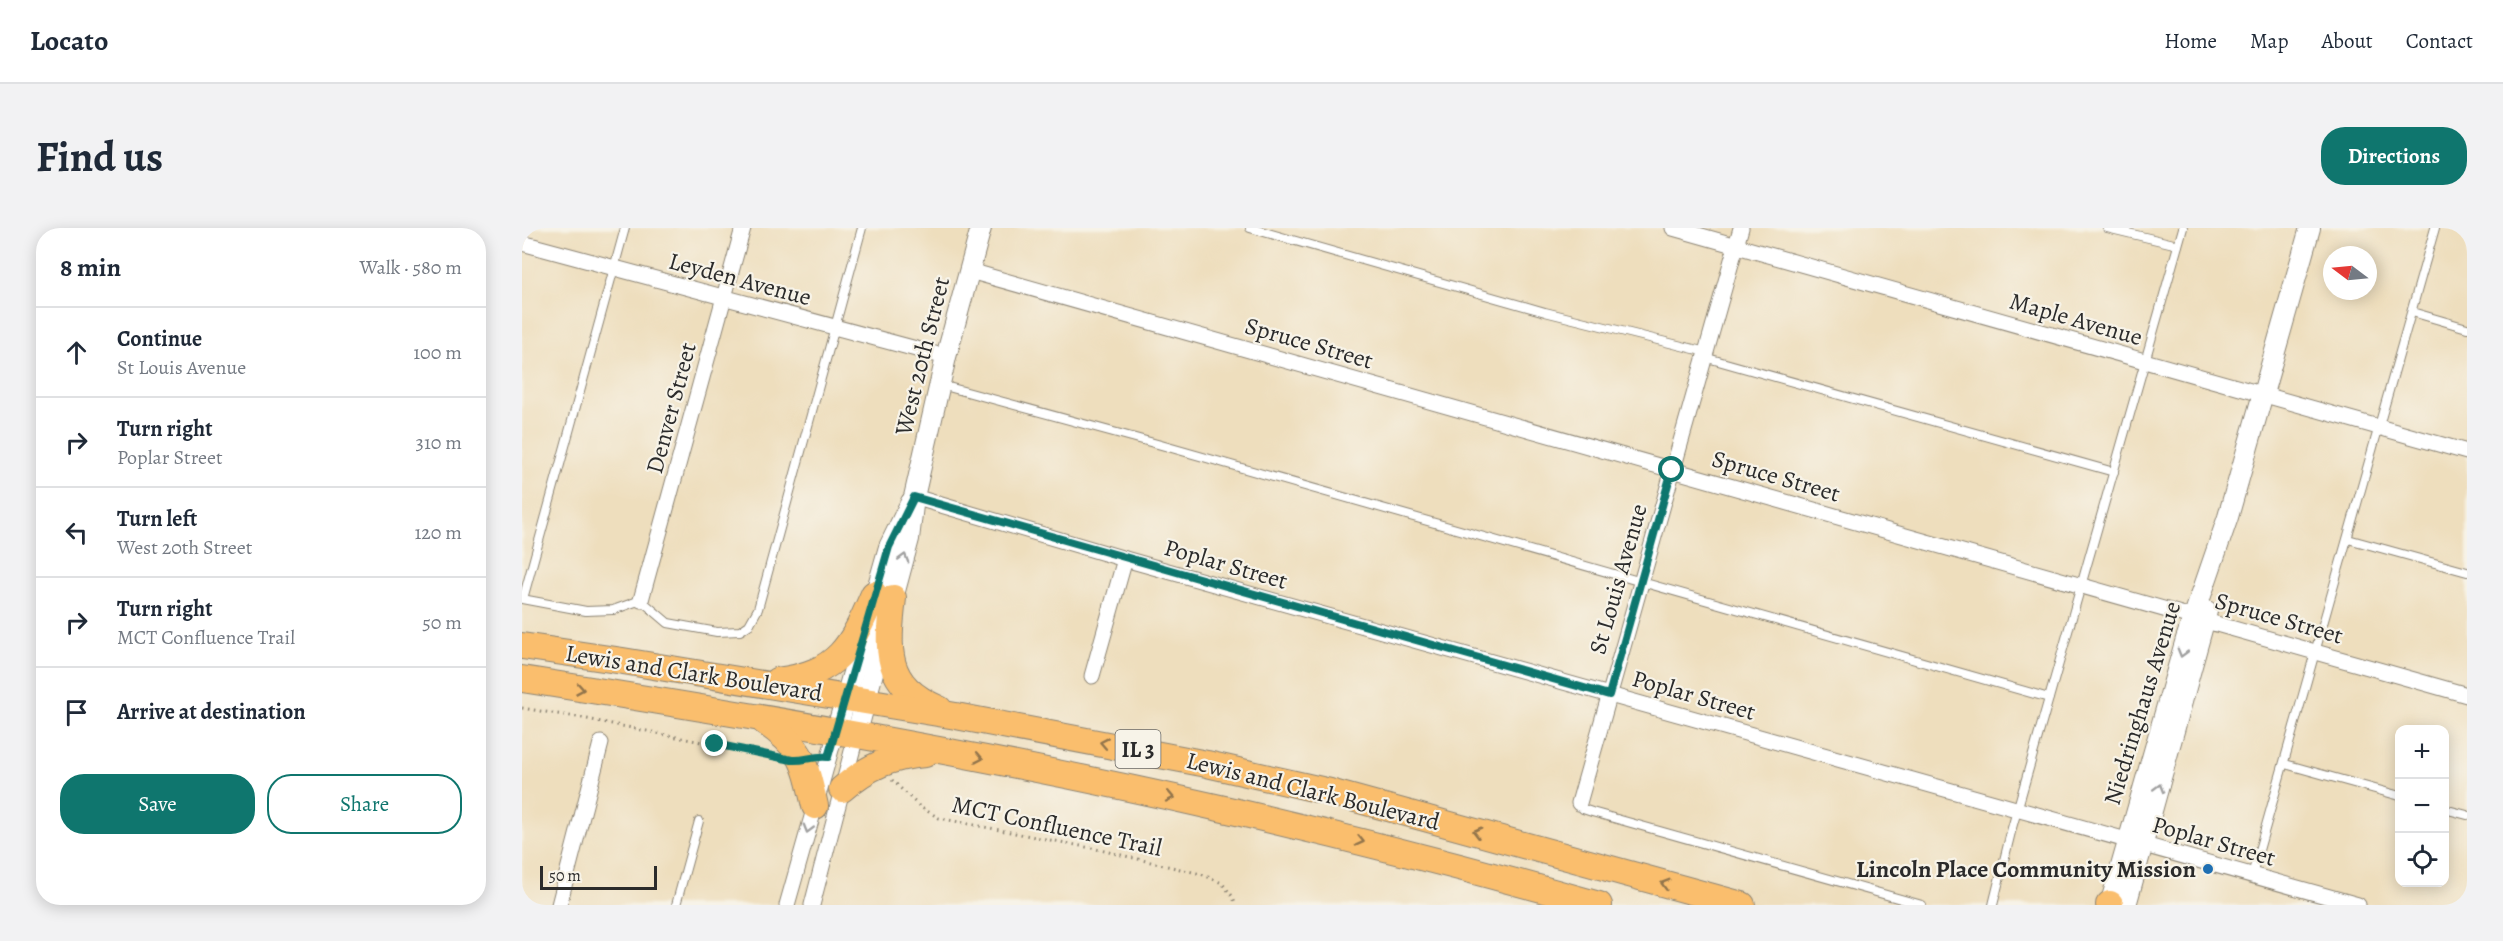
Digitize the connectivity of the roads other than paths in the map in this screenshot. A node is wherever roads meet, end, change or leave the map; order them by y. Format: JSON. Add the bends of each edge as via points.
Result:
{"nodes":[{"id":1,"x":625,"y":228,"type":"edge"},
{"id":2,"x":743,"y":228,"type":"edge"},
{"id":3,"x":862,"y":228,"type":"edge"},
{"id":4,"x":981,"y":228,"type":"edge"},
{"id":5,"x":1251,"y":228,"type":"edge"},
{"id":6,"x":1673,"y":228,"type":"edge"},
{"id":7,"x":1741,"y":228,"type":"edge"},
{"id":8,"x":2106,"y":228,"type":"edge"},
{"id":9,"x":2183,"y":228,"type":"edge"},
{"id":10,"x":2310,"y":228,"type":"edge"},
{"id":11,"x":2435,"y":228,"type":"edge"},
{"id":12,"x":522,"y":243,"type":"edge"},
{"id":13,"x":2178,"y":245,"type":"junction"},
{"id":14,"x":1736,"y":246,"type":"junction"},
{"id":15,"x":614,"y":268,"type":"junction"},
{"id":16,"x":970,"y":271,"type":"junction"},
{"id":17,"x":724,"y":298,"type":"junction"},
{"id":18,"x":2412,"y":312,"type":"junction"},
{"id":19,"x":835,"y":328,"type":"junction"},
{"id":20,"x":2467,"y":328,"type":"edge"},
{"id":21,"x":1705,"y":355,"type":"junction"},
{"id":22,"x":946,"y":357,"type":"junction"},
{"id":23,"x":2144,"y":361,"type":"junction"},
{"id":24,"x":940,"y":385,"type":"junction"},
{"id":25,"x":2263,"y":395,"type":"junction"},
{"id":26,"x":2379,"y":427,"type":"junction"},
{"id":27,"x":2467,"y":452,"type":"edge"},
{"id":28,"x":1672,"y":470,"type":"junction"},
{"id":29,"x":2114,"y":472,"type":"junction"},
{"id":30,"x":914,"y":497,"type":"junction"},
{"id":31,"x":2348,"y":539,"type":"junction"},
{"id":32,"x":1125,"y":559,"type":"junction"},
{"id":33,"x":2467,"y":572,"type":"edge"},
{"id":34,"x":1641,"y":583,"type":"junction"},
{"id":35,"x":2082,"y":586,"type":"junction"},
{"id":36,"x":884,"y":596,"type":"junction"},
{"id":37,"x":523,"y":599,"type":"edge"},
{"id":38,"x":641,"y":600,"type":"junction"},
{"id":39,"x":2199,"y":619,"type":"junction"},
{"id":40,"x":522,"y":646,"type":"edge"},
{"id":41,"x":2317,"y":652,"type":"junction"},
{"id":42,"x":1092,"y":676,"type":"dead end"},
{"id":43,"x":522,"y":679,"type":"edge"},
{"id":44,"x":760,"y":683,"type":"junction"},
{"id":45,"x":1609,"y":695,"type":"junction"},
{"id":46,"x":2467,"y":695,"type":"edge"},
{"id":47,"x":2049,"y":698,"type":"junction"},
{"id":48,"x":855,"y":699,"type":"junction"},
{"id":49,"x":956,"y":716,"type":"junction"},
{"id":50,"x":762,"y":720,"type":"junction"},
{"id":51,"x":846,"y":734,"type":"junction"},
{"id":52,"x":601,"y":743,"type":"dead end"},
{"id":53,"x":950,"y":753,"type":"junction"},
{"id":54,"x":2285,"y":764,"type":"junction"},
{"id":55,"x":842,"y":789,"type":"junction"},
{"id":56,"x":2395,"y":795,"type":"edge"},
{"id":57,"x":1579,"y":803,"type":"joint"},
{"id":58,"x":815,"y":806,"type":"junction"},
{"id":59,"x":2017,"y":809,"type":"junction"},
{"id":60,"x":2449,"y":810,"type":"edge"},
{"id":61,"x":2467,"y":815,"type":"edge"},
{"id":62,"x":699,"y":821,"type":"dead end"},
{"id":63,"x":2136,"y":842,"type":"junction"},
{"id":64,"x":2252,"y":875,"type":"junction"},
{"id":65,"x":559,"y":905,"type":"edge"},
{"id":66,"x":676,"y":905,"type":"edge"},
{"id":67,"x":787,"y":905,"type":"edge"},
{"id":68,"x":812,"y":905,"type":"edge"},
{"id":69,"x":1599,"y":905,"type":"edge"},
{"id":70,"x":1742,"y":905,"type":"edge"},
{"id":71,"x":1922,"y":905,"type":"edge"},
{"id":72,"x":1993,"y":905,"type":"edge"},
{"id":73,"x":2114,"y":905,"type":"edge"},
{"id":74,"x":2358,"y":905,"type":"edge"}],
"edges":[{"from":1,"to":15,"type":"lane"},
{"from":2,"to":17,"type":"street","name":"Denver Street"},
{"from":3,"to":19,"type":"lane"},
{"from":4,"to":16,"type":"street","name":"West 20th Street"},
{"from":5,"to":21,"type":"lane"},
{"from":6,"to":14,"type":"street","name":"Maple Avenue"},
{"from":7,"to":14,"type":"street","name":"St Louis Avenue"},
{"from":8,"to":13,"type":"lane"},
{"from":9,"to":13,"type":"lane"},
{"from":10,"to":25,"type":"street","name":"Niedringhaus Avenue"},
{"from":11,"to":18,"type":"lane"},
{"from":12,"to":15,"type":"street","name":"Leyden Avenue"},
{"from":13,"to":23,"type":"lane"},
{"from":14,"to":21,"type":"street","name":"St Louis Avenue"},
{"from":14,"to":23,"type":"street","name":"Maple Avenue"},
{"from":15,"to":17,"type":"street","name":"Leyden Avenue"},
{"from":15,"to":37,"type":"lane"},
{"from":16,"to":22,"type":"street","name":"West 20th Street"},
{"from":16,"to":28,"type":"street","name":"Spruce Street"},
{"from":17,"to":19,"type":"street","name":"Leyden Avenue"},
{"from":17,"to":38,"type":"street","name":"Denver Street"},
{"from":18,"to":20,"type":"lane"},
{"from":18,"to":26,"type":"lane"},
{"from":19,"to":22,"type":"street","name":"Leyden Avenue"},
{"from":19,"to":38,"type":"lane","via":[[758,609],[749,625],[740,631],[717,632],[668,623]]},
{"from":21,"to":28,"type":"street","name":"St Louis Avenue"},
{"from":21,"to":29,"type":"lane"},
{"from":22,"to":24,"type":"street","name":"West 20th Street"},
{"from":23,"to":25,"type":"street","name":"Maple Avenue"},
{"from":23,"to":29,"type":"lane"},
{"from":24,"to":30,"type":"street","name":"West 20th Street"},
{"from":24,"to":34,"type":"lane"},
{"from":25,"to":26,"type":"street","name":"Maple Avenue"},
{"from":25,"to":39,"type":"street","name":"Niedringhaus Avenue"},
{"from":26,"to":27,"type":"street","name":"Maple Avenue"},
{"from":26,"to":31,"type":"lane"},
{"from":28,"to":34,"type":"street","name":"St Louis Avenue"},
{"from":28,"to":35,"type":"street","name":"Spruce Street"},
{"from":29,"to":35,"type":"lane"},
{"from":30,"to":32,"type":"street","name":"Poplar Street"},
{"from":30,"to":36,"type":"street","name":"West 20th Street","via":[[889,547]]},
{"from":31,"to":33,"type":"lane"},
{"from":31,"to":41,"type":"lane"},
{"from":32,"to":42,"type":"street"},
{"from":32,"to":45,"type":"street","name":"Poplar Street"},
{"from":34,"to":45,"type":"street","name":"St Louis Avenue"},
{"from":34,"to":47,"type":"lane"},
{"from":35,"to":39,"type":"street","name":"Spruce Street"},
{"from":35,"to":47,"type":"lane"},
{"from":36,"to":44,"type":"highway","via":[[846,650],[832,662],[792,679]]},
{"from":36,"to":48,"type":"street","name":"West 20th Street"},
{"from":36,"to":49,"type":"highway","via":[[891,662],[899,679],[929,705]]},
{"from":37,"to":38,"type":"lane","via":[[586,611],[613,610]]},
{"from":39,"to":41,"type":"street","name":"Spruce Street"},
{"from":39,"to":63,"type":"street","name":"Niedringhaus Avenue"},
{"from":40,"to":44,"type":"highway","name":"Lewis and Clark Boulevard","number":"IL 3"},
{"from":41,"to":46,"type":"street","name":"Spruce Street"},
{"from":41,"to":54,"type":"lane"},
{"from":43,"to":50,"type":"highway","name":"Lewis and Clark Boulevard","number":"IL 3","one_way":true},
{"from":44,"to":48,"type":"highway","name":"Lewis and Clark Boulevard","number":"IL 3"},
{"from":45,"to":57,"type":"street","name":"St Louis Avenue"},
{"from":45,"to":59,"type":"street","name":"Poplar Street"},
{"from":47,"to":59,"type":"lane"},
{"from":48,"to":49,"type":"highway","name":"Lewis and Clark Boulevard","number":"IL 3"},
{"from":48,"to":51,"type":"street","name":"West 20th Street"},
{"from":70,"to":49,"type":"highway","name":"Lewis and Clark Boulevard","number":"IL 3","one_way":true,"via":[[1330,792],[1208,764]]},
{"from":50,"to":51,"type":"highway","name":"Lewis and Clark Boulevard","number":"IL 3"},
{"from":50,"to":58,"type":"highway","via":[[784,735],[804,761]]},
{"from":51,"to":53,"type":"highway","name":"Lewis and Clark Boulevard","number":"IL 3"},
{"from":51,"to":55,"type":"street","name":"West 20th Street"},
{"from":51,"to":58,"type":"street","name":"West 20th Street"},
{"from":52,"to":65,"type":"street"},
{"from":53,"to":55,"type":"highway","via":[[915,755],[874,767],[862,771]]},
{"from":53,"to":69,"type":"highway","name":"Lewis and Clark Boulevard","number":"IL 3","one_way":true,"via":[[1223,808]]},
{"from":54,"to":56,"type":"lane"},
{"from":54,"to":64,"type":"lane"},
{"from":55,"to":68,"type":"street","name":"West 20th Street"},
{"from":57,"to":71,"type":"lane","via":[[1592,812]]},
{"from":58,"to":67,"type":"street","name":"West 20th Street","one_way":true},
{"from":59,"to":63,"type":"street","name":"Poplar Street"},
{"from":59,"to":72,"type":"lane"},
{"from":60,"to":61,"type":"lane"},
{"from":62,"to":66,"type":"lane"},
{"from":63,"to":64,"type":"street","name":"Poplar Street"},
{"from":63,"to":73,"type":"street","name":"Niedringhaus Avenue"},
{"from":64,"to":74,"type":"street","name":"Poplar Street"}]}
